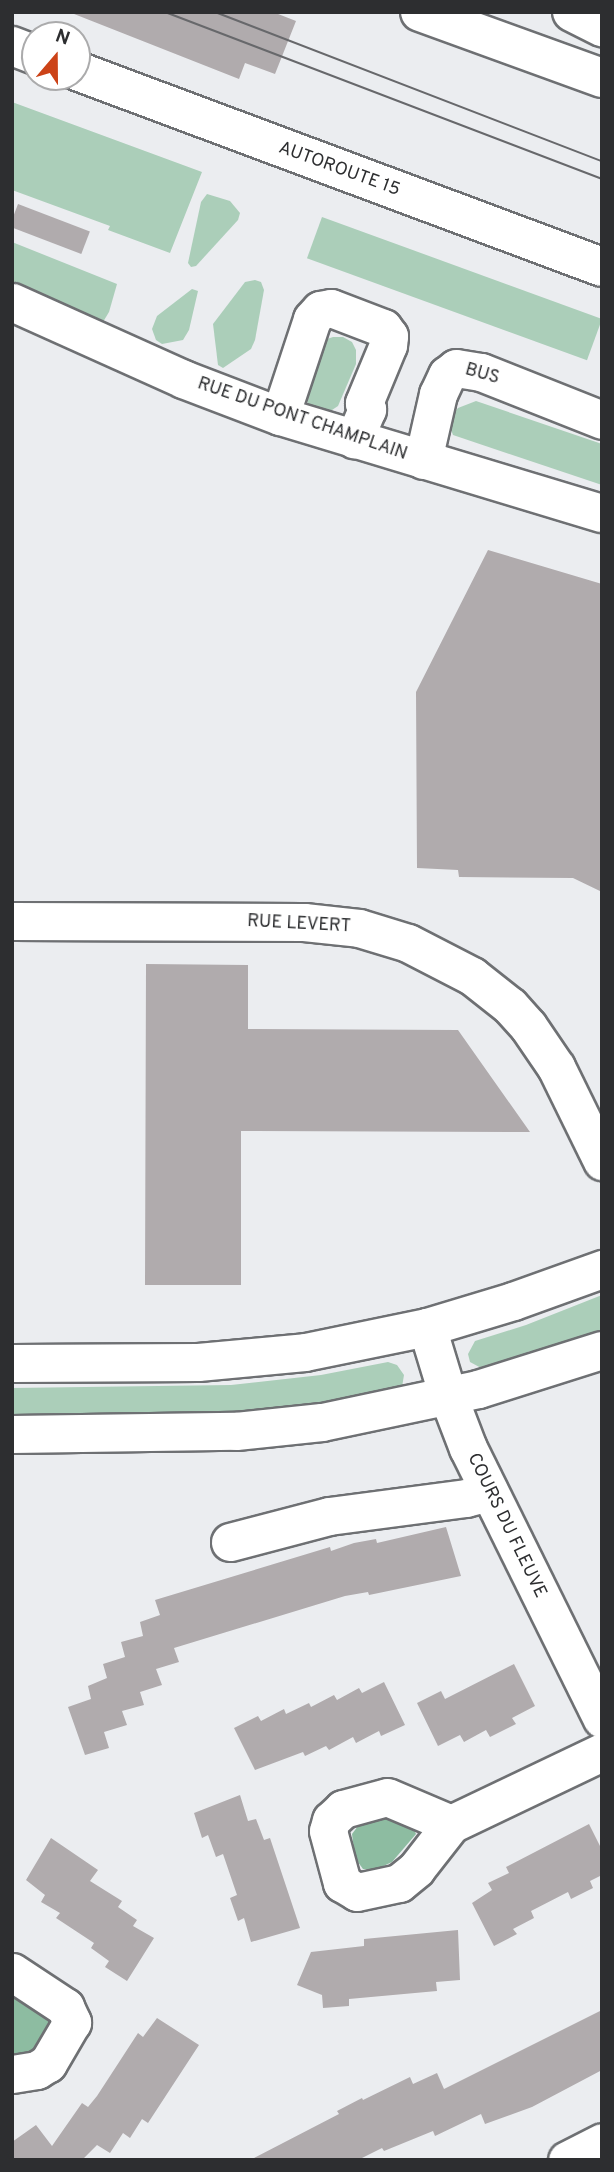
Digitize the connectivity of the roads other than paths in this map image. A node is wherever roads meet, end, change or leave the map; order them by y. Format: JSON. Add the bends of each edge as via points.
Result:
{"nodes":[{"id":1,"x":420,"y":12,"type":"edge"},
{"id":2,"x":572,"y":12,"type":"edge"},
{"id":3,"x":602,"y":27,"type":"edge"},
{"id":4,"x":91,"y":76,"type":"edge"},
{"id":5,"x":602,"y":78,"type":"edge"},
{"id":6,"x":602,"y":267,"type":"edge"},
{"id":7,"x":12,"y":302,"type":"edge"},
{"id":8,"x":280,"y":416,"type":"junction"},
{"id":9,"x":602,"y":420,"type":"edge"},
{"id":10,"x":354,"y":439,"type":"junction"},
{"id":11,"x":423,"y":460,"type":"junction"},
{"id":12,"x":602,"y":513,"type":"edge"},
{"id":13,"x":12,"y":921,"type":"edge"},
{"id":14,"x":602,"y":1161,"type":"edge"},
{"id":15,"x":602,"y":1269,"type":"edge"},
{"id":16,"x":427,"y":1327,"type":"junction"},
{"id":17,"x":602,"y":1350,"type":"edge"},
{"id":18,"x":12,"y":1363,"type":"edge"},
{"id":19,"x":448,"y":1396,"type":"junction"},
{"id":20,"x":12,"y":1434,"type":"edge"},
{"id":21,"x":489,"y":1492,"type":"junction"},
{"id":22,"x":230,"y":1542,"type":"dead end"},
{"id":23,"x":602,"y":1719,"type":"edge"},
{"id":24,"x":602,"y":1752,"type":"edge"},
{"id":25,"x":451,"y":1824,"type":"dead end"},
{"id":26,"x":12,"y":1972,"type":"edge"},
{"id":27,"x":12,"y":2074,"type":"edge"},
{"id":28,"x":602,"y":2142,"type":"edge"},
{"id":29,"x":567,"y":2160,"type":"edge"}],
"edges":[{"from":1,"to":5,"type":"highway"},
{"from":2,"to":3,"type":"highway"},
{"from":4,"to":6,"type":"highway","name":"AUTOROUTE 15"},
{"from":7,"to":8,"type":"street","name":"RUE DU PONT CHAMPLAIN","via":[[183,379]]},
{"from":8,"to":10,"type":"street","name":"RUE DU PONT CHAMPLAIN"},
{"from":8,"to":10,"type":"street","via":[[312,319],[320,310],[331,308],[383,328],[389,336]]},
{"from":9,"to":11,"type":"street","name":"BUS","via":[[481,372],[456,368],[438,394]]},
{"from":10,"to":11,"type":"street","name":"RUE DU PONT CHAMPLAIN"},
{"from":11,"to":12,"type":"street","name":"RUE DU PONT CHAMPLAIN"},
{"from":13,"to":14,"type":"street","name":"RUE LEVERT","via":[[304,922],[359,928],[408,943],[472,976],[528,1026],[556,1066]]},
{"from":15,"to":16,"type":"street"},
{"from":16,"to":18,"type":"street","via":[[266,1357],[166,1363]]},
{"from":16,"to":19,"type":"street","name":"COURS DU FLEUVE"},
{"from":17,"to":19,"type":"street"},
{"from":19,"to":20,"type":"street","via":[[348,1418],[236,1431]]},
{"from":19,"to":21,"type":"street","name":"COURS DU FLEUVE"},
{"from":21,"to":22,"type":"street","via":[[329,1516]]},
{"from":21,"to":23,"type":"street","name":"COURS DU FLEUVE"},
{"from":24,"to":25,"type":"street"},
{"from":26,"to":27,"type":"street","via":[[65,2007],[72,2022],[48,2063]]},
{"from":28,"to":29,"type":"street"}]}
